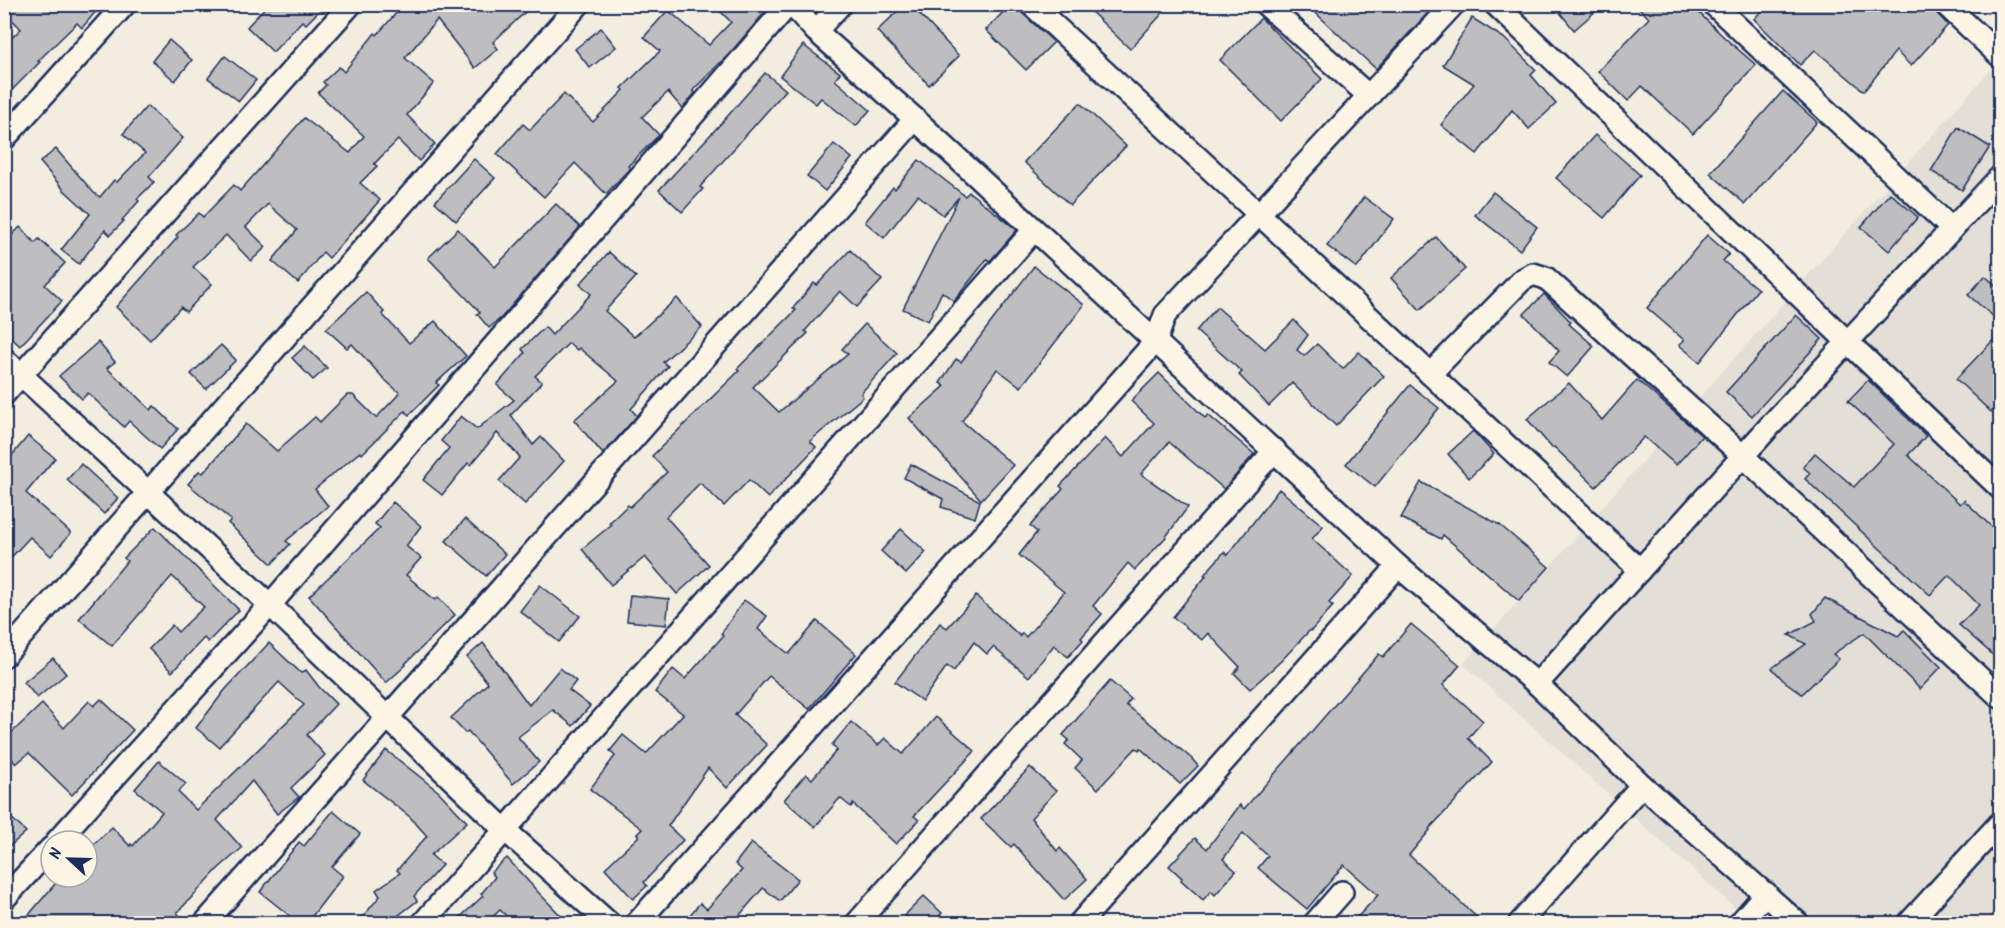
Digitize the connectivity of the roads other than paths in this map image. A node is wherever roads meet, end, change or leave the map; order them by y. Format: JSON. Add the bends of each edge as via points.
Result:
{"nodes":[{"id":1,"x":125,"y":4,"type":"edge"},
{"id":2,"x":351,"y":4,"type":"edge"},
{"id":3,"x":579,"y":4,"type":"edge"},
{"id":4,"x":790,"y":4,"type":"edge"},
{"id":5,"x":841,"y":4,"type":"edge"},
{"id":6,"x":1031,"y":4,"type":"edge"},
{"id":7,"x":1265,"y":4,"type":"edge"},
{"id":8,"x":1454,"y":4,"type":"edge"},
{"id":9,"x":1495,"y":4,"type":"edge"},
{"id":10,"x":1713,"y":4,"type":"edge"},
{"id":11,"x":1945,"y":4,"type":"edge"},
{"id":12,"x":816,"y":31,"type":"junction"},
{"id":13,"x":2001,"y":56,"type":"edge"},
{"id":14,"x":1369,"y":96,"type":"junction"},
{"id":15,"x":915,"y":119,"type":"junction"},
{"id":16,"x":4,"y":140,"type":"edge"},
{"id":17,"x":2001,"y":177,"type":"edge"},
{"id":18,"x":1259,"y":214,"type":"junction"},
{"id":19,"x":1952,"y":229,"type":"junction"},
{"id":20,"x":1034,"y":230,"type":"junction"},
{"id":21,"x":1156,"y":341,"type":"junction"},
{"id":22,"x":1848,"y":342,"type":"junction"},
{"id":23,"x":4,"y":359,"type":"edge"},
{"id":24,"x":1430,"y":374,"type":"junction"},
{"id":25,"x":22,"y":375,"type":"junction"},
{"id":26,"x":4,"y":394,"type":"edge"},
{"id":27,"x":1275,"y":450,"type":"junction"},
{"id":28,"x":1743,"y":456,"type":"junction"},
{"id":29,"x":2001,"y":488,"type":"edge"},
{"id":30,"x":149,"y":493,"type":"junction"},
{"id":31,"x":1398,"y":566,"type":"junction"},
{"id":32,"x":1640,"y":570,"type":"junction"},
{"id":33,"x":270,"y":605,"type":"junction"},
{"id":34,"x":4,"y":656,"type":"edge"},
{"id":35,"x":1538,"y":684,"type":"junction"},
{"id":36,"x":2001,"y":697,"type":"edge"},
{"id":37,"x":387,"y":718,"type":"junction"},
{"id":38,"x":1642,"y":785,"type":"junction"},
{"id":39,"x":2001,"y":823,"type":"edge"},
{"id":40,"x":68,"y":829,"type":"edge"},
{"id":41,"x":505,"y":830,"type":"junction"},
{"id":42,"x":39,"y":861,"type":"edge"},
{"id":43,"x":1342,"y":892,"type":"dead end"},
{"id":44,"x":1766,"y":893,"type":"junction"},
{"id":45,"x":4,"y":899,"type":"edge"},
{"id":46,"x":204,"y":924,"type":"edge"},
{"id":47,"x":422,"y":924,"type":"edge"},
{"id":48,"x":610,"y":924,"type":"edge"},
{"id":49,"x":636,"y":924,"type":"edge"},
{"id":50,"x":856,"y":924,"type":"edge"},
{"id":51,"x":1079,"y":924,"type":"edge"},
{"id":52,"x":1314,"y":924,"type":"edge"},
{"id":53,"x":1519,"y":924,"type":"edge"},
{"id":54,"x":1738,"y":924,"type":"edge"},
{"id":55,"x":1799,"y":924,"type":"edge"},
{"id":56,"x":1908,"y":924,"type":"edge"}],
"edges":[{"from":1,"to":16,"type":"street"},
{"from":2,"to":25,"type":"street"},
{"from":3,"to":30,"type":"street"},
{"from":4,"to":12,"type":"street"},
{"from":4,"to":33,"type":"street"},
{"from":5,"to":12,"type":"street"},
{"from":6,"to":18,"type":"street"},
{"from":7,"to":14,"type":"street"},
{"from":8,"to":14,"type":"street"},
{"from":9,"to":22,"type":"street"},
{"from":10,"to":19,"type":"street"},
{"from":11,"to":13,"type":"street"},
{"from":12,"to":15,"type":"street"},
{"from":14,"to":18,"type":"street"},
{"from":15,"to":20,"type":"street"},
{"from":15,"to":37,"type":"street"},
{"from":17,"to":19,"type":"street"},
{"from":18,"to":21,"type":"street","via":[[1165,315]]},
{"from":18,"to":24,"type":"street"},
{"from":19,"to":22,"type":"street"},
{"from":20,"to":21,"type":"street"},
{"from":20,"to":41,"type":"street"},
{"from":21,"to":27,"type":"street"},
{"from":21,"to":49,"type":"street"},
{"from":22,"to":28,"type":"street"},
{"from":22,"to":29,"type":"street"},
{"from":23,"to":25,"type":"street"},
{"from":24,"to":28,"type":"street","via":[[1522,280],[1533,274],[1545,278]]},
{"from":24,"to":32,"type":"street"},
{"from":25,"to":26,"type":"street"},
{"from":25,"to":30,"type":"street"},
{"from":27,"to":31,"type":"street"},
{"from":27,"to":50,"type":"street"},
{"from":28,"to":32,"type":"street"},
{"from":28,"to":36,"type":"street"},
{"from":30,"to":33,"type":"street"},
{"from":30,"to":34,"type":"street"},
{"from":31,"to":35,"type":"street"},
{"from":31,"to":51,"type":"street"},
{"from":32,"to":35,"type":"street"},
{"from":33,"to":37,"type":"street"},
{"from":33,"to":40,"type":"street"},
{"from":35,"to":38,"type":"street"},
{"from":37,"to":41,"type":"street"},
{"from":37,"to":46,"type":"street"},
{"from":38,"to":44,"type":"street"},
{"from":38,"to":53,"type":"street"},
{"from":39,"to":56,"type":"street"},
{"from":41,"to":47,"type":"street"},
{"from":41,"to":48,"type":"street"},
{"from":42,"to":45,"type":"street"},
{"from":43,"to":52,"type":"street"},
{"from":44,"to":54,"type":"street"},
{"from":44,"to":55,"type":"street"}]}
